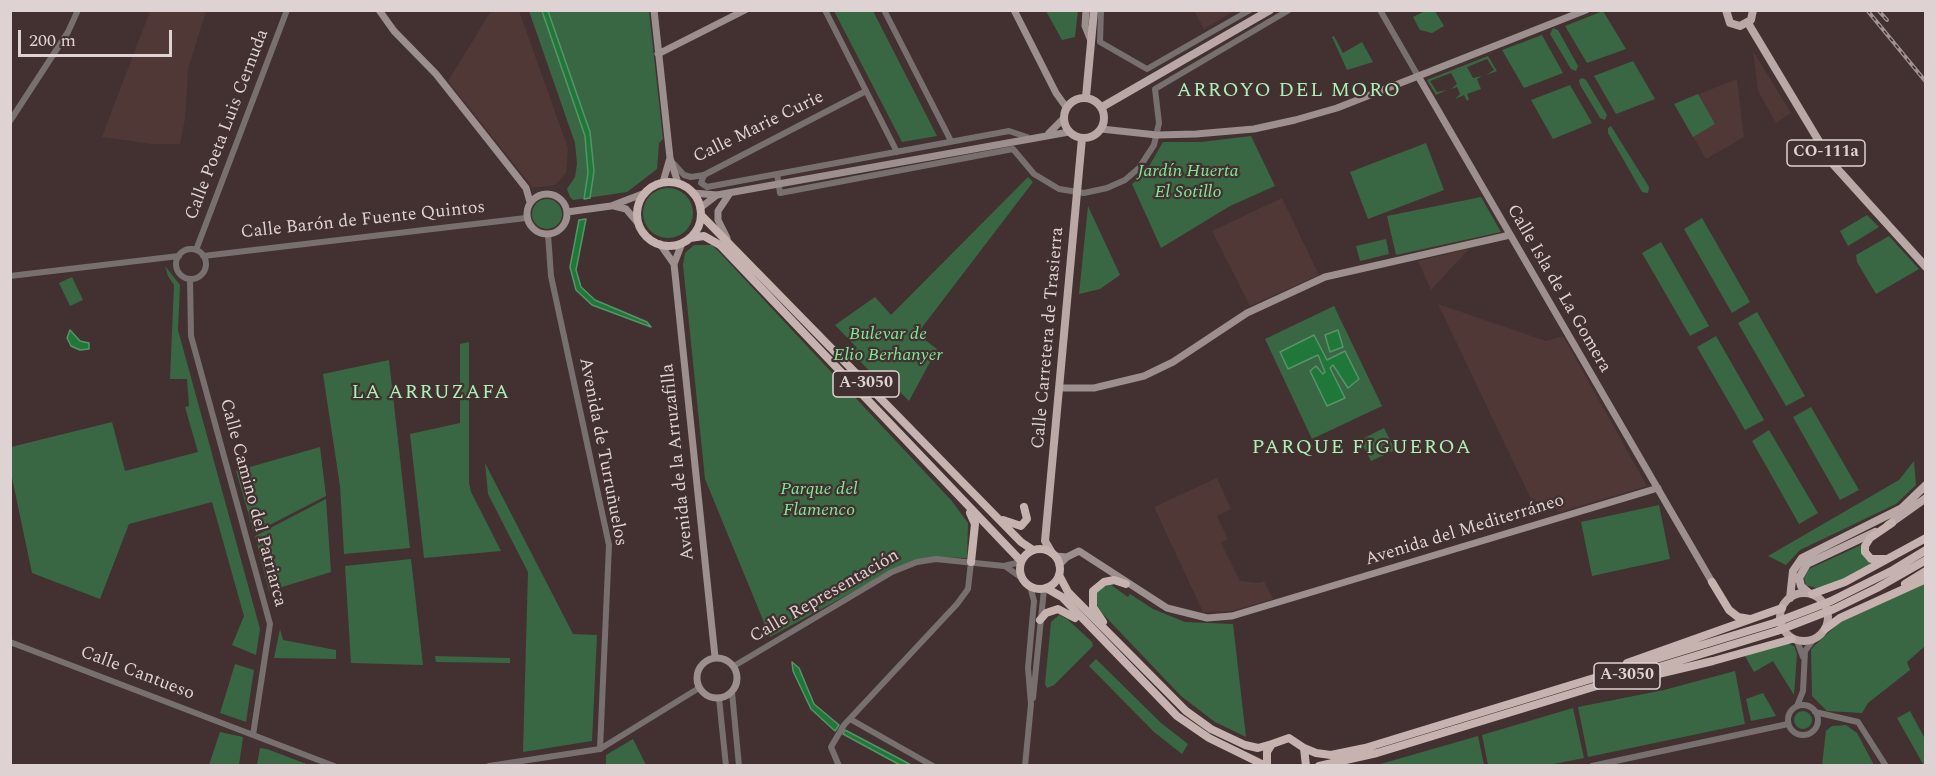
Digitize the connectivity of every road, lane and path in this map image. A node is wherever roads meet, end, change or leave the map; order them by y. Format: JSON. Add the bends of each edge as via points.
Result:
{"nodes":[{"id":1,"x":78,"y":10,"type":"edge"},
{"id":2,"x":287,"y":10,"type":"edge"},
{"id":3,"x":379,"y":10,"type":"edge"},
{"id":4,"x":654,"y":10,"type":"edge"},
{"id":5,"x":745,"y":10,"type":"edge"},
{"id":6,"x":825,"y":10,"type":"edge"},
{"id":7,"x":884,"y":10,"type":"edge"},
{"id":8,"x":1014,"y":10,"type":"edge"},
{"id":9,"x":1086,"y":10,"type":"edge"},
{"id":10,"x":1094,"y":10,"type":"edge"},
{"id":11,"x":1250,"y":10,"type":"edge"},
{"id":12,"x":1270,"y":10,"type":"edge"},
{"id":13,"x":1289,"y":10,"type":"edge"},
{"id":14,"x":1380,"y":10,"type":"edge"},
{"id":15,"x":1586,"y":10,"type":"edge"},
{"id":16,"x":1726,"y":10,"type":"edge"},
{"id":17,"x":1753,"y":10,"type":"edge"},
{"id":18,"x":1101,"y":14,"type":"edge"},
{"id":19,"x":1229,"y":23,"type":"junction"},
{"id":20,"x":1748,"y":23,"type":"junction"},
{"id":21,"x":1240,"y":28,"type":"junction"},
{"id":22,"x":1092,"y":37,"type":"junction"},
{"id":23,"x":1237,"y":41,"type":"junction"},
{"id":24,"x":658,"y":54,"type":"junction"},
{"id":25,"x":1168,"y":58,"type":"junction"},
{"id":26,"x":1166,"y":71,"type":"junction"},
{"id":27,"x":1178,"y":75,"type":"junction"},
{"id":28,"x":1418,"y":76,"type":"junction"},
{"id":29,"x":866,"y":91,"type":"junction"},
{"id":30,"x":1086,"y":97,"type":"junction"},
{"id":31,"x":1066,"y":107,"type":"junction"},
{"id":32,"x":1102,"y":107,"type":"junction"},
{"id":33,"x":1064,"y":118,"type":"junction"},
{"id":34,"x":10,"y":121,"type":"edge"},
{"id":35,"x":1101,"y":129,"type":"junction"},
{"id":36,"x":1069,"y":132,"type":"junction"},
{"id":37,"x":1048,"y":133,"type":"junction"},
{"id":38,"x":1157,"y":135,"type":"junction"},
{"id":39,"x":1027,"y":137,"type":"junction"},
{"id":40,"x":1082,"y":138,"type":"junction"},
{"id":41,"x":951,"y":141,"type":"junction"},
{"id":42,"x":926,"y":146,"type":"junction"},
{"id":43,"x":897,"y":152,"type":"junction"},
{"id":44,"x":936,"y":154,"type":"junction"},
{"id":45,"x":670,"y":158,"type":"junction"},
{"id":46,"x":929,"y":164,"type":"junction"},
{"id":47,"x":777,"y":174,"type":"junction"},
{"id":48,"x":704,"y":175,"type":"junction"},
{"id":49,"x":663,"y":182,"type":"junction"},
{"id":50,"x":678,"y":183,"type":"junction"},
{"id":51,"x":778,"y":184,"type":"junction"},
{"id":52,"x":526,"y":188,"type":"junction"},
{"id":53,"x":645,"y":193,"type":"junction"},
{"id":54,"x":693,"y":193,"type":"junction"},
{"id":55,"x":730,"y":193,"type":"junction"},
{"id":56,"x":1077,"y":193,"type":"junction"},
{"id":57,"x":538,"y":195,"type":"junction"},
{"id":58,"x":717,"y":195,"type":"junction"},
{"id":59,"x":530,"y":202,"type":"junction"},
{"id":60,"x":611,"y":206,"type":"junction"},
{"id":61,"x":701,"y":211,"type":"junction"},
{"id":62,"x":567,"y":212,"type":"junction"},
{"id":63,"x":526,"y":218,"type":"junction"},
{"id":64,"x":638,"y":223,"type":"junction"},
{"id":65,"x":548,"y":234,"type":"junction"},
{"id":66,"x":1510,"y":235,"type":"junction"},
{"id":67,"x":686,"y":241,"type":"junction"},
{"id":68,"x":660,"y":244,"type":"junction"},
{"id":69,"x":732,"y":246,"type":"junction"},
{"id":70,"x":195,"y":250,"type":"junction"},
{"id":71,"x":203,"y":255,"type":"junction"},
{"id":72,"x":179,"y":256,"type":"junction"},
{"id":73,"x":166,"y":259,"type":"junction"},
{"id":74,"x":674,"y":264,"type":"junction"},
{"id":75,"x":176,"y":265,"type":"junction"},
{"id":76,"x":1926,"y":267,"type":"edge"},
{"id":77,"x":10,"y":276,"type":"edge"},
{"id":78,"x":190,"y":279,"type":"junction"},
{"id":79,"x":1060,"y":388,"type":"junction"},
{"id":80,"x":1926,"y":485,"type":"edge"},
{"id":81,"x":1658,"y":488,"type":"junction"},
{"id":82,"x":1926,"y":498,"type":"edge"},
{"id":83,"x":967,"y":507,"type":"junction"},
{"id":84,"x":1024,"y":507,"type":"dead end"},
{"id":85,"x":997,"y":518,"type":"junction"},
{"id":86,"x":1892,"y":524,"type":"junction"},
{"id":87,"x":1926,"y":538,"type":"edge"},
{"id":88,"x":1045,"y":541,"type":"junction"},
{"id":89,"x":1034,"y":550,"type":"junction"},
{"id":90,"x":1926,"y":550,"type":"edge"},
{"id":91,"x":1053,"y":555,"type":"junction"},
{"id":92,"x":1067,"y":557,"type":"junction"},
{"id":93,"x":1892,"y":558,"type":"junction"},
{"id":94,"x":1926,"y":560,"type":"edge"},
{"id":95,"x":971,"y":562,"type":"junction"},
{"id":96,"x":1021,"y":562,"type":"junction"},
{"id":97,"x":1059,"y":565,"type":"junction"},
{"id":98,"x":1004,"y":566,"type":"junction"},
{"id":99,"x":1926,"y":571,"type":"edge"},
{"id":100,"x":1059,"y":576,"type":"junction"},
{"id":101,"x":1022,"y":578,"type":"junction"},
{"id":102,"x":1926,"y":579,"type":"edge"},
{"id":103,"x":1712,"y":582,"type":"joint"},
{"id":104,"x":1126,"y":584,"type":"junction"},
{"id":105,"x":1030,"y":586,"type":"junction"},
{"id":106,"x":1045,"y":588,"type":"junction"},
{"id":107,"x":1814,"y":596,"type":"junction"},
{"id":108,"x":1790,"y":598,"type":"junction"},
{"id":109,"x":1865,"y":606,"type":"junction"},
{"id":110,"x":1781,"y":611,"type":"junction"},
{"id":111,"x":1753,"y":619,"type":"junction"},
{"id":112,"x":1040,"y":620,"type":"junction"},
{"id":113,"x":1827,"y":625,"type":"junction"},
{"id":114,"x":1793,"y":638,"type":"junction"},
{"id":115,"x":1813,"y":640,"type":"junction"},
{"id":116,"x":10,"y":642,"type":"edge"},
{"id":117,"x":1118,"y":656,"type":"junction"},
{"id":118,"x":715,"y":657,"type":"junction"},
{"id":119,"x":1136,"y":661,"type":"junction"},
{"id":120,"x":1804,"y":661,"type":"junction"},
{"id":121,"x":734,"y":666,"type":"junction"},
{"id":122,"x":699,"y":688,"type":"junction"},
{"id":123,"x":1803,"y":691,"type":"junction"},
{"id":124,"x":732,"y":692,"type":"junction"},
{"id":125,"x":1562,"y":692,"type":"junction"},
{"id":126,"x":719,"y":698,"type":"junction"},
{"id":127,"x":1031,"y":704,"type":"junction"},
{"id":128,"x":1797,"y":706,"type":"junction"},
{"id":129,"x":1813,"y":710,"type":"junction"},
{"id":130,"x":1833,"y":718,"type":"junction"},
{"id":131,"x":850,"y":719,"type":"junction"},
{"id":132,"x":1788,"y":724,"type":"junction"},
{"id":133,"x":1817,"y":725,"type":"junction"},
{"id":134,"x":253,"y":735,"type":"junction"},
{"id":135,"x":1272,"y":744,"type":"junction"},
{"id":136,"x":1305,"y":748,"type":"junction"},
{"id":137,"x":600,"y":749,"type":"junction"},
{"id":138,"x":334,"y":765,"type":"edge"},
{"id":139,"x":489,"y":765,"type":"edge"},
{"id":140,"x":726,"y":765,"type":"edge"},
{"id":141,"x":739,"y":765,"type":"edge"},
{"id":142,"x":839,"y":765,"type":"edge"},
{"id":143,"x":933,"y":765,"type":"edge"},
{"id":144,"x":1025,"y":765,"type":"edge"},
{"id":145,"x":1266,"y":765,"type":"edge"},
{"id":146,"x":1306,"y":765,"type":"edge"},
{"id":147,"x":1319,"y":765,"type":"edge"},
{"id":148,"x":1592,"y":765,"type":"edge"},
{"id":149,"x":1886,"y":765,"type":"edge"}],
"edges":[{"from":1,"to":34,"type":"street"},
{"from":2,"to":70,"type":"street","name":"Calle Poeta Luis Cernuda"},
{"from":3,"to":52,"type":"main road","via":[[436,74]]},
{"from":4,"to":24,"type":"main road"},
{"from":5,"to":24,"type":"main road"},
{"from":6,"to":29,"type":"street"},
{"from":7,"to":41,"type":"street"},
{"from":8,"to":31,"type":"main road"},
{"from":9,"to":22,"type":"main road","via":[[1085,26]]},
{"from":10,"to":22,"type":"main road"},
{"from":11,"to":19,"type":"street"},
{"from":12,"to":21,"type":"main road"},
{"from":13,"to":23,"type":"street"},
{"from":14,"to":28,"type":"street","name":"Calle Isla de La Gomera"},
{"from":15,"to":28,"type":"main road"},
{"from":16,"to":20,"type":"main road","via":[[1733,25]]},
{"from":17,"to":20,"type":"main road"},
{"from":18,"to":22,"type":"street"},
{"from":18,"to":25,"type":"street","via":[[1100,42],[1147,69]]},
{"from":19,"to":21,"type":"street"},
{"from":19,"to":25,"type":"street"},
{"from":20,"to":76,"type":"main road","number":"CO-111a","via":[[1832,163]]},
{"from":21,"to":23,"type":"street"},
{"from":21,"to":26,"type":"main road"},
{"from":22,"to":30,"type":"main road"},
{"from":23,"to":27,"type":"street"},
{"from":24,"to":45,"type":"main road"},
{"from":25,"to":26,"type":"street"},
{"from":26,"to":27,"type":"street"},
{"from":26,"to":32,"type":"main road"},
{"from":27,"to":38,"type":"street","via":[[1156,87]]},
{"from":28,"to":38,"type":"main road","via":[[1337,108],[1281,124],[1232,132]]},
{"from":28,"to":66,"type":"main road","name":"Calle Isla de La Gomera"},
{"from":29,"to":43,"type":"street"},
{"from":29,"to":48,"type":"street","name":"Calle Marie Curie"},
{"from":30,"to":31,"type":"main road"},
{"from":30,"to":32,"type":"main road"},
{"from":31,"to":33,"type":"main road"},
{"from":32,"to":35,"type":"main road"},
{"from":33,"to":36,"type":"main road"},
{"from":33,"to":37,"type":"main road"},
{"from":35,"to":38,"type":"main road"},
{"from":35,"to":40,"type":"main road"},
{"from":36,"to":37,"type":"main road"},
{"from":36,"to":40,"type":"main road"},
{"from":37,"to":39,"type":"main road"},
{"from":38,"to":56,"type":"street","via":[[1147,158],[1125,180],[1107,188]]},
{"from":39,"to":41,"type":"street","via":[[1009,131]]},
{"from":39,"to":44,"type":"main road"},
{"from":40,"to":56,"type":"main road","name":"Calle Carretera de Trasierra"},
{"from":41,"to":42,"type":"street"},
{"from":42,"to":43,"type":"street"},
{"from":42,"to":44,"type":"street"},
{"from":43,"to":47,"type":"street"},
{"from":44,"to":46,"type":"street"},
{"from":44,"to":51,"type":"main road"},
{"from":45,"to":48,"type":"street","name":"Calle Marie Curie","via":[[684,175]]},
{"from":45,"to":49,"type":"main road"},
{"from":45,"to":50,"type":"main road"},
{"from":46,"to":51,"type":"street","via":[[780,193]]},
{"from":46,"to":56,"type":"street","via":[[1016,151],[1038,178]]},
{"from":47,"to":48,"type":"street","via":[[707,187],[701,183]]},
{"from":47,"to":51,"type":"street"},
{"from":49,"to":50,"type":"highway"},
{"from":49,"to":53,"type":"highway"},
{"from":50,"to":54,"type":"highway"},
{"from":51,"to":55,"type":"main road"},
{"from":52,"to":57,"type":"main road"},
{"from":52,"to":59,"type":"main road"},
{"from":53,"to":60,"type":"main road"},
{"from":53,"to":64,"type":"highway","via":[[638,207]]},
{"from":54,"to":58,"type":"main road"},
{"from":54,"to":61,"type":"highway"},
{"from":55,"to":58,"type":"main road"},
{"from":55,"to":69,"type":"main road","via":[[721,203],[718,220]]},
{"from":56,"to":79,"type":"main road","name":"Calle Carretera de Trasierra"},
{"from":57,"to":59,"type":"main road"},
{"from":57,"to":62,"type":"main road","via":[[557,196]]},
{"from":58,"to":61,"type":"main road"},
{"from":59,"to":63,"type":"main road"},
{"from":60,"to":62,"type":"main road"},
{"from":60,"to":64,"type":"main road","via":[[626,209]]},
{"from":61,"to":67,"type":"highway","via":[[696,231]]},
{"from":61,"to":69,"type":"highway","number":"A-3050"},
{"from":62,"to":65,"type":"main road","via":[[562,227]]},
{"from":63,"to":65,"type":"main road","via":[[535,231]]},
{"from":63,"to":71,"type":"street","name":"Calle Barón de Fuente Quintos"},
{"from":64,"to":68,"type":"highway","via":[[643,233]]},
{"from":65,"to":137,"type":"street","name":"Avenida de Turruñuelos","via":[[550,276],[609,545]]},
{"from":66,"to":79,"type":"main road","via":[[1325,277],[1247,313],[1173,362],[1123,383]]},
{"from":66,"to":81,"type":"main road","name":"Calle Isla de La Gomera"},
{"from":67,"to":68,"type":"highway"},
{"from":67,"to":74,"type":"main road","name":"Avenida de la Arruzafilla"},
{"from":67,"to":83,"type":"highway","number":"A-3050","via":[[704,236],[720,245]]},
{"from":68,"to":74,"type":"main road","name":"Avenida de la Arruzafilla"},
{"from":69,"to":85,"type":"highway","number":"A-3050"},
{"from":70,"to":71,"type":"street"},
{"from":70,"to":72,"type":"street"},
{"from":71,"to":78,"type":"street","via":[[204,272]]},
{"from":72,"to":73,"type":"street"},
{"from":72,"to":75,"type":"street"},
{"from":73,"to":75,"type":"street"},
{"from":73,"to":77,"type":"street"},
{"from":74,"to":118,"type":"main road","name":"Avenida de la Arruzafilla"},
{"from":75,"to":78,"type":"street","via":[[180,274]]},
{"from":78,"to":134,"type":"street","name":"Calle Camino del Patriarca","via":[[191,336],[270,624]]},
{"from":79,"to":88,"type":"main road","name":"Calle Carretera de Trasierra"},
{"from":80,"to":108,"type":"main road","via":[[1902,508],[1802,558],[1793,571]]},
{"from":81,"to":103,"type":"main road","name":"Calle Isla de La Gomera"},
{"from":81,"to":104,"type":"main road","name":"Avenida del Mediterráneo","via":[[1232,616],[1207,618],[1167,609]]},
{"from":82,"to":86,"type":"main road"},
{"from":83,"to":95,"type":"highway","via":[[975,524]]},
{"from":83,"to":96,"type":"highway","number":"A-3050"},
{"from":84,"to":85,"type":"highway","via":[[1027,518],[1021,526]]},
{"from":85,"to":89,"type":"highway","number":"A-3050"},
{"from":86,"to":93,"type":"highway","via":[[1870,538],[1865,549],[1871,559]]},
{"from":86,"to":107,"type":"main road","via":[[1807,564],[1799,578],[1801,586]]},
{"from":87,"to":93,"type":"highway"},
{"from":88,"to":89,"type":"main road"},
{"from":88,"to":91,"type":"main road"},
{"from":89,"to":91,"type":"highway","number":"A-3050"},
{"from":89,"to":96,"type":"highway"},
{"from":90,"to":125,"type":"highway","number":"A-3050","via":[[1831,601],[1793,616]]},
{"from":91,"to":92,"type":"main road"},
{"from":91,"to":97,"type":"highway"},
{"from":92,"to":97,"type":"main road"},
{"from":92,"to":104,"type":"main road","name":"Avenida del Mediterráneo","via":[[1079,551]]},
{"from":93,"to":107,"type":"highway"},
{"from":94,"to":125,"type":"highway","number":"A-3050","via":[[1834,609],[1777,631]]},
{"from":95,"to":98,"type":"street","name":"Calle Representación"},
{"from":95,"to":121,"type":"street","name":"Calle Representación","via":[[928,559],[898,569]]},
{"from":95,"to":131,"type":"street","via":[[968,589]]},
{"from":96,"to":98,"type":"street","name":"Calle Representación"},
{"from":96,"to":101,"type":"highway"},
{"from":97,"to":100,"type":"highway"},
{"from":98,"to":101,"type":"street","name":"Calle Representación"},
{"from":99,"to":109,"type":"highway"},
{"from":100,"to":106,"type":"highway"},
{"from":100,"to":119,"type":"highway","number":"A-3050","via":[[1068,591]]},
{"from":101,"to":105,"type":"highway"},
{"from":102,"to":109,"type":"highway"},
{"from":103,"to":111,"type":"highway","via":[[1731,612]]},
{"from":104,"to":119,"type":"highway","via":[[1114,580],[1100,584],[1093,591],[1092,601],[1095,612]]},
{"from":105,"to":106,"type":"highway"},
{"from":105,"to":127,"type":"street","via":[[1034,601],[1028,668]]},
{"from":106,"to":112,"type":"street"},
{"from":106,"to":117,"type":"highway","via":[[1062,597]]},
{"from":107,"to":108,"type":"main road"},
{"from":107,"to":113,"type":"main road","via":[[1825,606]]},
{"from":108,"to":110,"type":"main road"},
{"from":109,"to":113,"type":"highway"},
{"from":110,"to":111,"type":"highway"},
{"from":110,"to":114,"type":"main road","via":[[1781,624]]},
{"from":111,"to":125,"type":"highway"},
{"from":112,"to":117,"type":"highway","via":[[1053,610],[1067,611]]},
{"from":112,"to":127,"type":"street"},
{"from":113,"to":115,"type":"main road"},
{"from":114,"to":115,"type":"main road"},
{"from":114,"to":120,"type":"street"},
{"from":114,"to":125,"type":"highway","via":[[1713,661]]},
{"from":115,"to":120,"type":"street","via":[[1805,651]]},
{"from":116,"to":134,"type":"street","name":"Calle Cantueso"},
{"from":117,"to":145,"type":"highway","via":[[1189,725]]},
{"from":118,"to":121,"type":"main road"},
{"from":118,"to":122,"type":"main road","via":[[699,669]]},
{"from":119,"to":135,"type":"highway","number":"A-3050","via":[[1175,701],[1211,729],[1252,747]]},
{"from":120,"to":123,"type":"street"},
{"from":121,"to":124,"type":"main road","via":[[737,678]]},
{"from":122,"to":126,"type":"main road","via":[[708,696]]},
{"from":122,"to":137,"type":"street"},
{"from":123,"to":128,"type":"street"},
{"from":123,"to":129,"type":"street"},
{"from":124,"to":126,"type":"main road"},
{"from":124,"to":141,"type":"street"},
{"from":125,"to":136,"type":"highway","number":"A-3050","via":[[1350,752],[1321,754]]},
{"from":125,"to":147,"type":"highway","number":"A-3050","via":[[1371,755]]},
{"from":126,"to":140,"type":"street"},
{"from":127,"to":144,"type":"street"},
{"from":128,"to":129,"type":"street"},
{"from":128,"to":132,"type":"street","via":[[1788,715]]},
{"from":129,"to":130,"type":"street"},
{"from":129,"to":133,"type":"street"},
{"from":130,"to":133,"type":"street"},
{"from":130,"to":149,"type":"street","via":[[1851,718],[1862,725]]},
{"from":131,"to":142,"type":"street","via":[[831,747]]},
{"from":131,"to":143,"type":"street"},
{"from":132,"to":133,"type":"street","via":[[1800,735],[1812,732]]},
{"from":132,"to":148,"type":"street"},
{"from":134,"to":138,"type":"street","name":"Calle Cantueso"},
{"from":135,"to":136,"type":"highway","number":"A-3050","via":[[1289,738]]},
{"from":135,"to":145,"type":"highway"},
{"from":136,"to":146,"type":"highway"},
{"from":137,"to":139,"type":"street"}]}
